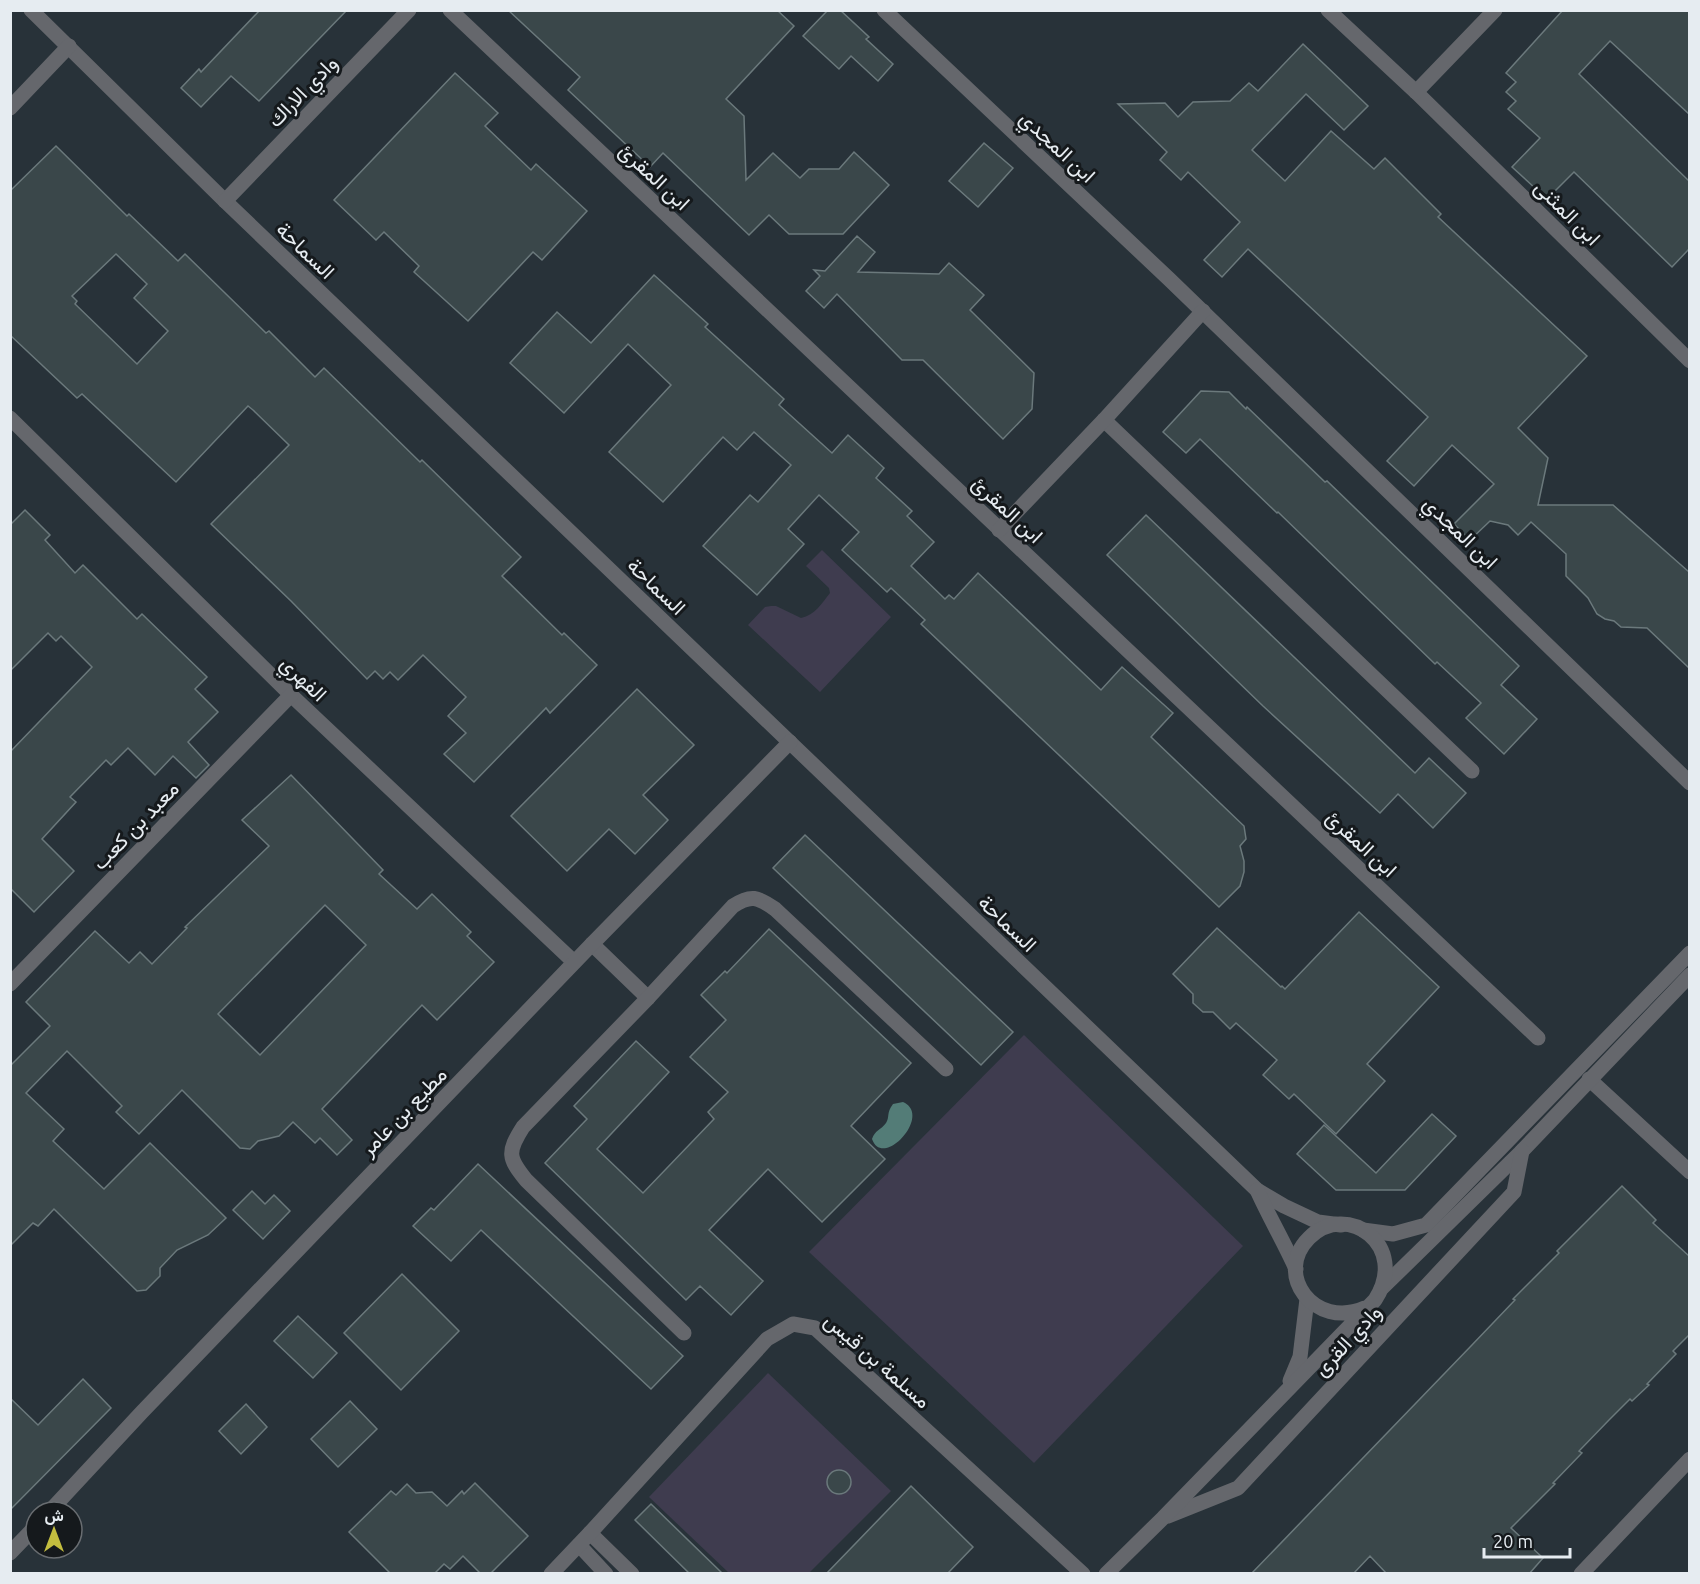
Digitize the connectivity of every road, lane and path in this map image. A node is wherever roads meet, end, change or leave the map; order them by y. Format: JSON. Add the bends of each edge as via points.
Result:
{"nodes":[{"id":1,"x":31,"y":10,"type":"edge"},
{"id":2,"x":409,"y":10,"type":"edge"},
{"id":3,"x":450,"y":10,"type":"edge"},
{"id":4,"x":884,"y":10,"type":"edge"},
{"id":5,"x":1328,"y":10,"type":"edge"},
{"id":6,"x":1495,"y":10,"type":"edge"},
{"id":7,"x":69,"y":46,"type":"junction"},
{"id":8,"x":1416,"y":92,"type":"junction"},
{"id":9,"x":10,"y":108,"type":"edge"},
{"id":10,"x":225,"y":201,"type":"junction"},
{"id":11,"x":1203,"y":311,"type":"junction"},
{"id":12,"x":1689,"y":361,"type":"edge"},
{"id":13,"x":1104,"y":420,"type":"junction"},
{"id":14,"x":14,"y":428,"type":"edge"},
{"id":15,"x":999,"y":530,"type":"junction"},
{"id":16,"x":291,"y":695,"type":"junction"},
{"id":17,"x":790,"y":742,"type":"junction"},
{"id":18,"x":1472,"y":771,"type":"dead end"},
{"id":19,"x":1689,"y":783,"type":"edge"},
{"id":20,"x":592,"y":944,"type":"junction"},
{"id":21,"x":1689,"y":952,"type":"edge"},
{"id":22,"x":574,"y":962,"type":"junction"},
{"id":23,"x":1689,"y":975,"type":"edge"},
{"id":24,"x":10,"y":984,"type":"edge"},
{"id":25,"x":648,"y":998,"type":"junction"},
{"id":26,"x":1538,"y":1038,"type":"dead end"},
{"id":27,"x":946,"y":1069,"type":"dead end"},
{"id":28,"x":1589,"y":1079,"type":"junction"},
{"id":29,"x":1522,"y":1150,"type":"junction"},
{"id":30,"x":1689,"y":1172,"type":"edge"},
{"id":31,"x":1257,"y":1190,"type":"junction"},
{"id":32,"x":1341,"y":1225,"type":"junction"},
{"id":33,"x":1363,"y":1230,"type":"junction"},
{"id":34,"x":1296,"y":1269,"type":"junction"},
{"id":35,"x":1382,"y":1289,"type":"junction"},
{"id":36,"x":1307,"y":1299,"type":"junction"},
{"id":37,"x":1365,"y":1308,"type":"junction"},
{"id":38,"x":684,"y":1333,"type":"dead end"},
{"id":39,"x":1287,"y":1389,"type":"junction"},
{"id":40,"x":1689,"y":1459,"type":"edge"},
{"id":41,"x":60,"y":1500,"type":"edge"},
{"id":42,"x":1163,"y":1518,"type":"junction"},
{"id":43,"x":590,"y":1533,"type":"junction"},
{"id":44,"x":24,"y":1538,"type":"edge"},
{"id":45,"x":579,"y":1545,"type":"junction"},
{"id":46,"x":10,"y":1553,"type":"edge"},
{"id":47,"x":551,"y":1574,"type":"edge"},
{"id":48,"x":606,"y":1574,"type":"edge"},
{"id":49,"x":632,"y":1574,"type":"edge"},
{"id":50,"x":1083,"y":1574,"type":"edge"},
{"id":51,"x":1106,"y":1574,"type":"edge"},
{"id":52,"x":1581,"y":1574,"type":"edge"}],
"edges":[{"from":1,"to":7,"type":"street","name":"السماحة"},
{"from":2,"to":10,"type":"street","name":"وادي الاراك"},
{"from":3,"to":15,"type":"street","name":"ابن المقرئ"},
{"from":4,"to":11,"type":"street","name":"ابن المجدي"},
{"from":5,"to":8,"type":"street","name":"ابن المثنى"},
{"from":6,"to":8,"type":"street"},
{"from":7,"to":9,"type":"street"},
{"from":7,"to":10,"type":"street","name":"السماحة"},
{"from":8,"to":12,"type":"street","name":"ابن المثنى"},
{"from":10,"to":17,"type":"street","name":"السماحة"},
{"from":11,"to":13,"type":"street"},
{"from":11,"to":19,"type":"street","name":"ابن المجدي"},
{"from":13,"to":15,"type":"street"},
{"from":13,"to":18,"type":"street"},
{"from":14,"to":16,"type":"street","name":"الفهري"},
{"from":15,"to":26,"type":"street","name":"ابن المقرئ"},
{"from":16,"to":22,"type":"street","name":"الفهري"},
{"from":16,"to":24,"type":"street","name":"معبد بن كعب"},
{"from":17,"to":20,"type":"street","name":"مطيع بن عامر"},
{"from":17,"to":31,"type":"street","name":"السماحة"},
{"from":20,"to":22,"type":"street","name":"مطيع بن عامر"},
{"from":20,"to":25,"type":"street"},
{"from":21,"to":33,"type":"street","via":[[1426,1225],[1394,1234]]},
{"from":22,"to":41,"type":"street","name":"مطيع بن عامر"},
{"from":23,"to":28,"type":"street","name":"وادي القرى"},
{"from":25,"to":27,"type":"street","via":[[733,906],[743,899],[761,899]]},
{"from":25,"to":38,"type":"street","via":[[523,1127],[512,1144],[511,1157],[526,1180]]},
{"from":28,"to":29,"type":"street","name":"وادي القرى"},
{"from":28,"to":30,"type":"street"},
{"from":29,"to":35,"type":"street","name":"وادي القرى"},
{"from":29,"to":42,"type":"street","name":"وادي القرى","via":[[1514,1192],[1238,1488]]},
{"from":31,"to":32,"type":"street","name":"السماحة","via":[[1318,1222]]},
{"from":31,"to":34,"type":"street","name":"السماحة"},
{"from":32,"to":33,"type":"street"},
{"from":32,"to":34,"type":"street","via":[[1330,1226],[1309,1238]]},
{"from":33,"to":35,"type":"street","via":[[1384,1256]]},
{"from":34,"to":36,"type":"street"},
{"from":35,"to":37,"type":"street"},
{"from":36,"to":37,"type":"street","via":[[1328,1312],[1353,1313]]},
{"from":36,"to":39,"type":"street","name":"وادي القرى","via":[[1300,1357]]},
{"from":37,"to":39,"type":"street","name":"وادي القرى"},
{"from":39,"to":42,"type":"street","name":"وادي القرى"},
{"from":40,"to":52,"type":"street"},
{"from":42,"to":51,"type":"street","name":"وادي القرى"},
{"from":43,"to":45,"type":"street","name":"مسلمة بن قيس"},
{"from":43,"to":49,"type":"street"},
{"from":43,"to":50,"type":"street","name":"مسلمة بن قيس","via":[[767,1339],[793,1324],[815,1328]]},
{"from":44,"to":46,"type":"street"},
{"from":45,"to":47,"type":"street","name":"مسلمة بن قيس"},
{"from":45,"to":48,"type":"street"}]}
